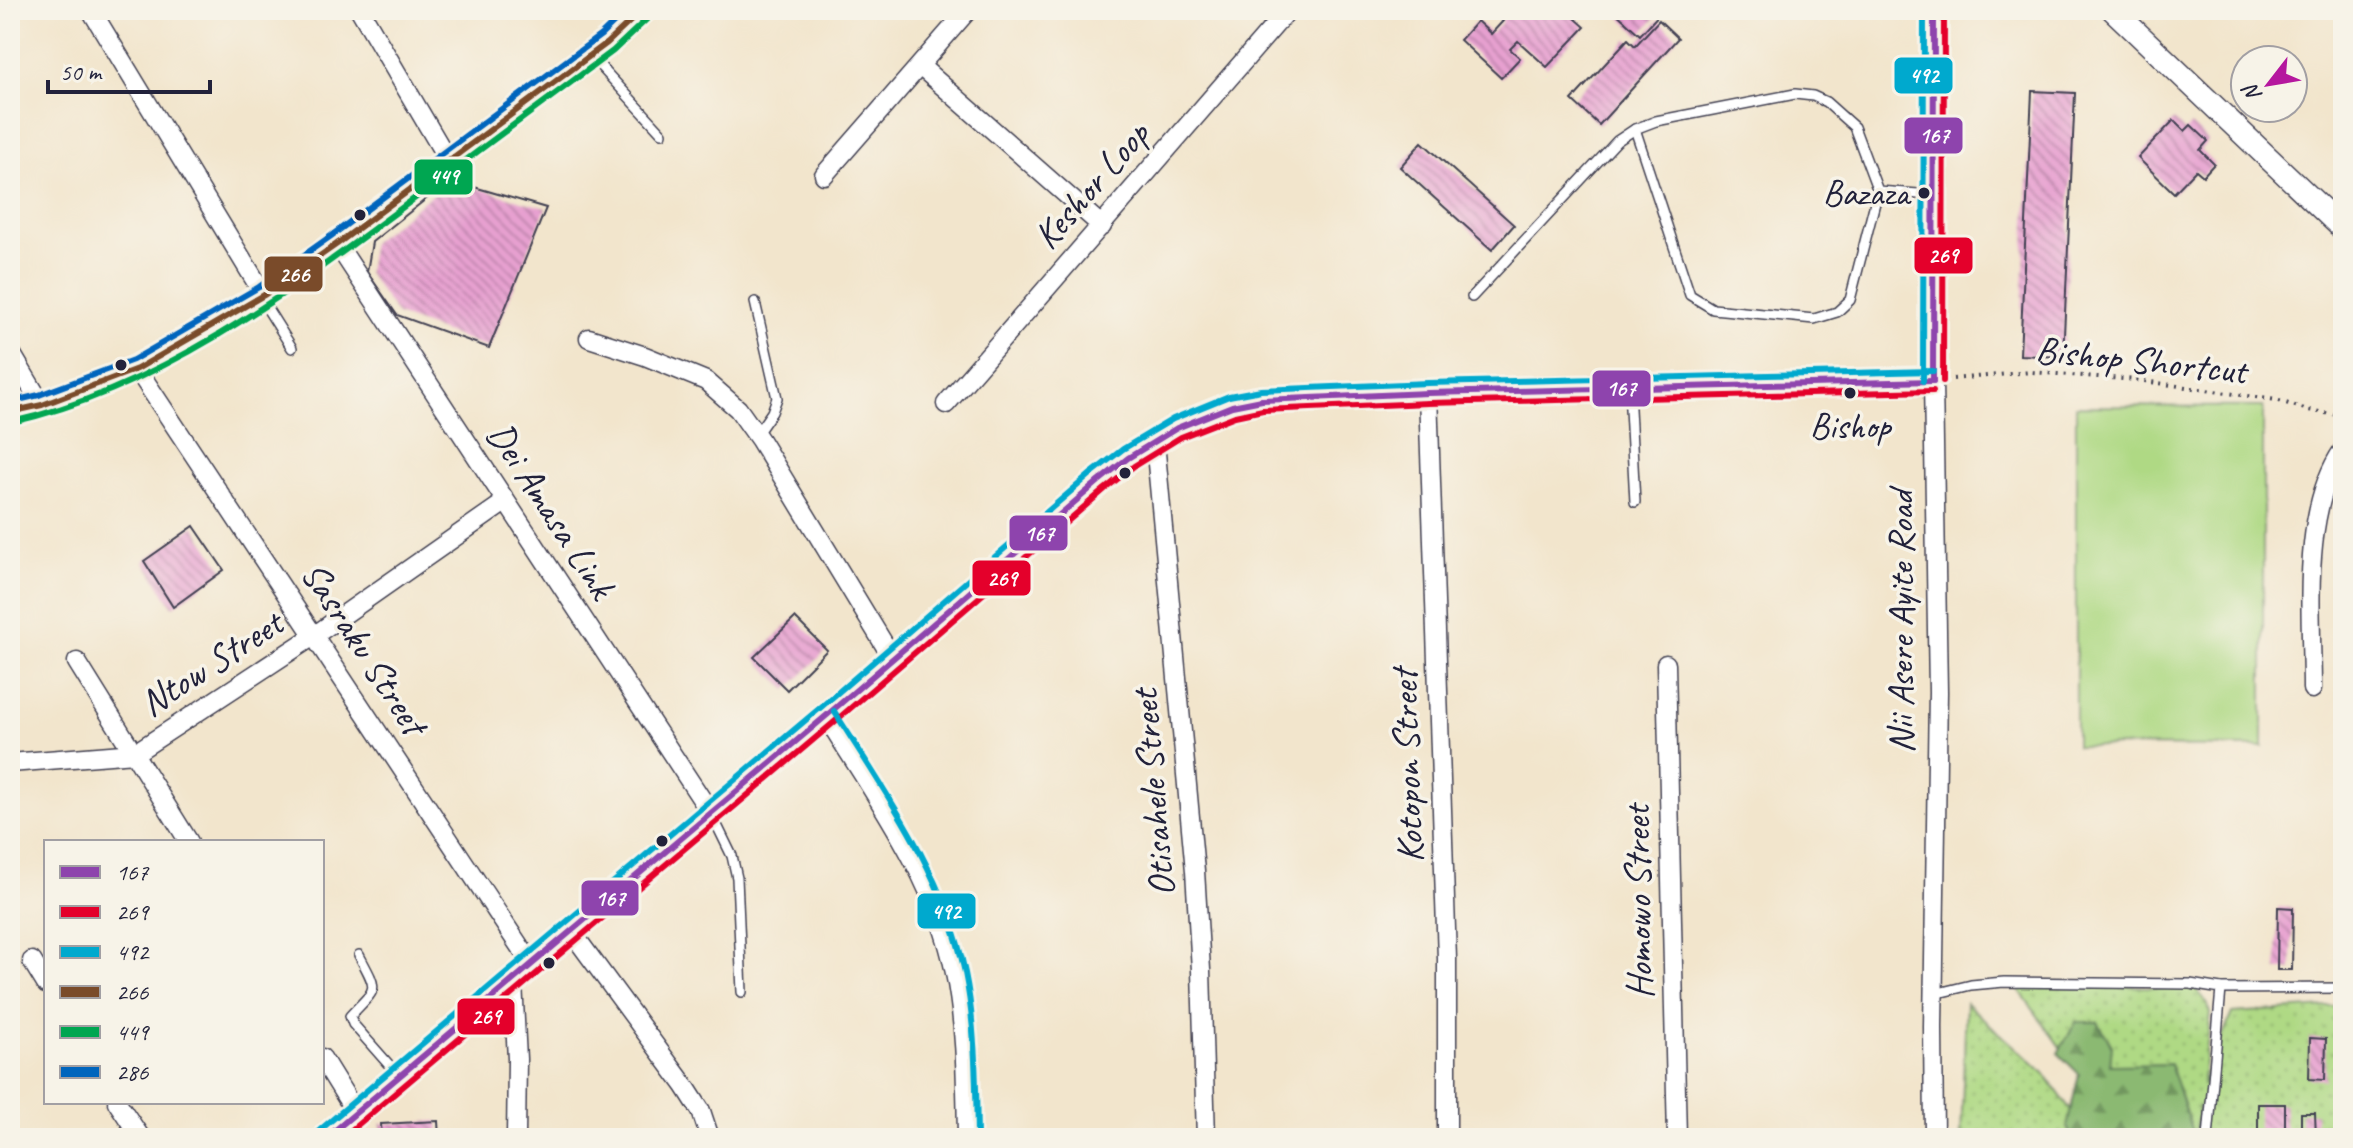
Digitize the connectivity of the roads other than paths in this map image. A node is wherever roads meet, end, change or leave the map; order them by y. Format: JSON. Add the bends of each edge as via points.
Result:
{"nodes":[{"id":1,"x":91,"y":10,"type":"edge"},
{"id":2,"x":360,"y":10,"type":"edge"},
{"id":3,"x":642,"y":10,"type":"edge"},
{"id":4,"x":968,"y":10,"type":"edge"},
{"id":5,"x":1288,"y":10,"type":"edge"},
{"id":6,"x":1934,"y":10,"type":"edge"},
{"id":7,"x":2113,"y":10,"type":"edge"},
{"id":8,"x":590,"y":55,"type":"junction"},
{"id":9,"x":920,"y":66,"type":"junction"},
{"id":10,"x":1635,"y":129,"type":"junction"},
{"id":11,"x":662,"y":133,"type":"dead end"},
{"id":12,"x":448,"y":160,"type":"junction"},
{"id":13,"x":824,"y":175,"type":"dead end"},
{"id":14,"x":1878,"y":191,"type":"junction"},
{"id":15,"x":1935,"y":195,"type":"junction"},
{"id":16,"x":1102,"y":226,"type":"junction"},
{"id":17,"x":2343,"y":229,"type":"edge"},
{"id":18,"x":337,"y":244,"type":"junction"},
{"id":19,"x":262,"y":296,"type":"junction"},
{"id":20,"x":1472,"y":297,"type":"dead end"},
{"id":21,"x":755,"y":302,"type":"dead end"},
{"id":22,"x":589,"y":338,"type":"dead end"},
{"id":23,"x":292,"y":348,"type":"dead end"},
{"id":24,"x":10,"y":351,"type":"edge"},
{"id":25,"x":137,"y":369,"type":"junction"},
{"id":26,"x":1933,"y":381,"type":"junction"},
{"id":27,"x":1629,"y":388,"type":"junction"},
{"id":28,"x":1428,"y":393,"type":"junction"},
{"id":29,"x":946,"y":404,"type":"dead end"},
{"id":30,"x":42,"y":405,"type":"junction"},
{"id":31,"x":10,"y":412,"type":"edge"},
{"id":32,"x":756,"y":435,"type":"junction"},
{"id":33,"x":1155,"y":442,"type":"junction"},
{"id":34,"x":2343,"y":450,"type":"edge"},
{"id":35,"x":505,"y":502,"type":"junction"},
{"id":36,"x":1635,"y":502,"type":"dead end"},
{"id":37,"x":315,"y":635,"type":"junction"},
{"id":38,"x":893,"y":659,"type":"junction"},
{"id":39,"x":77,"y":662,"type":"dead end"},
{"id":40,"x":1666,"y":664,"type":"dead end"},
{"id":41,"x":2312,"y":689,"type":"dead end"},
{"id":42,"x":826,"y":716,"type":"junction"},
{"id":43,"x":135,"y":753,"type":"junction"},
{"id":44,"x":10,"y":763,"type":"edge"},
{"id":45,"x":710,"y":812,"type":"junction"},
{"id":46,"x":188,"y":840,"type":"edge"},
{"id":47,"x":571,"y":931,"type":"junction"},
{"id":48,"x":359,"y":955,"type":"dead end"},
{"id":49,"x":537,"y":960,"type":"junction"},
{"id":50,"x":32,"y":961,"type":"dead end"},
{"id":51,"x":44,"y":981,"type":"edge"},
{"id":52,"x":513,"y":982,"type":"junction"},
{"id":53,"x":2343,"y":988,"type":"edge"},
{"id":54,"x":2221,"y":989,"type":"junction"},
{"id":55,"x":742,"y":992,"type":"dead end"},
{"id":56,"x":1934,"y":994,"type":"junction"},
{"id":57,"x":324,"y":1061,"type":"edge"},
{"id":58,"x":400,"y":1077,"type":"junction"},
{"id":59,"x":118,"y":1104,"type":"edge"},
{"id":60,"x":356,"y":1113,"type":"junction"},
{"id":61,"x":141,"y":1138,"type":"edge"},
{"id":62,"x":326,"y":1138,"type":"edge"},
{"id":63,"x":516,"y":1138,"type":"edge"},
{"id":64,"x":710,"y":1138,"type":"edge"},
{"id":65,"x":967,"y":1138,"type":"edge"},
{"id":66,"x":1206,"y":1138,"type":"edge"},
{"id":67,"x":1447,"y":1138,"type":"edge"},
{"id":68,"x":1677,"y":1138,"type":"edge"},
{"id":69,"x":1934,"y":1138,"type":"edge"},
{"id":70,"x":2208,"y":1138,"type":"edge"}],
"edges":[{"from":1,"to":19,"type":"street"},
{"from":2,"to":12,"type":"street"},
{"from":3,"to":8,"type":"street"},
{"from":4,"to":9,"type":"street"},
{"from":5,"to":16,"type":"street","name":"Keshor Loop"},
{"from":6,"to":15,"type":"street","name":"Nii Asere Ayite Road"},
{"from":7,"to":17,"type":"street"},
{"from":8,"to":11,"type":"lane"},
{"from":8,"to":12,"type":"street"},
{"from":9,"to":13,"type":"street"},
{"from":9,"to":16,"type":"street"},
{"from":10,"to":14,"type":"lane","via":[[1795,94],[1813,96],[1854,127]]},
{"from":10,"to":14,"type":"lane","via":[[1690,295],[1713,309],[1814,319],[1837,312],[1850,300]]},
{"from":10,"to":20,"type":"lane","via":[[1617,141]]},
{"from":12,"to":18,"type":"street"},
{"from":14,"to":15,"type":"lane"},
{"from":15,"to":26,"type":"street","name":"Nii Asere Ayite Road"},
{"from":16,"to":29,"type":"street","name":"Keshor Loop"},
{"from":18,"to":19,"type":"street"},
{"from":18,"to":35,"type":"street","name":"Dei Amasa Link"},
{"from":19,"to":23,"type":"lane"},
{"from":19,"to":25,"type":"street"},
{"from":21,"to":32,"type":"lane","via":[[777,398]]},
{"from":22,"to":32,"type":"street","via":[[706,381],[738,409]]},
{"from":24,"to":30,"type":"street"},
{"from":25,"to":30,"type":"street"},
{"from":25,"to":37,"type":"street","name":"Sasraku Street"},
{"from":26,"to":27,"type":"street"},
{"from":26,"to":56,"type":"street","name":"Nii Asere Ayite Road","via":[[1938,692]]},
{"from":27,"to":28,"type":"street"},
{"from":27,"to":36,"type":"lane"},
{"from":28,"to":33,"type":"street","via":[[1262,400],[1202,416]]},
{"from":28,"to":67,"type":"street","name":"Kotopon Street","via":[[1447,959]]},
{"from":30,"to":31,"type":"street"},
{"from":32,"to":38,"type":"street"},
{"from":33,"to":38,"type":"street","via":[[1099,481]]},
{"from":33,"to":66,"type":"street","name":"Otisahele Street","via":[[1195,871]]},
{"from":34,"to":41,"type":"street","via":[[2317,514]]},
{"from":35,"to":37,"type":"street","name":"Ntow Street"},
{"from":35,"to":45,"type":"street","name":"Dei Amasa Link"},
{"from":37,"to":43,"type":"street","name":"Ntow Street"},
{"from":37,"to":49,"type":"street","name":"Sasraku Street"},
{"from":38,"to":42,"type":"street"},
{"from":39,"to":43,"type":"street"},
{"from":40,"to":68,"type":"street","name":"Homowo Street"},
{"from":42,"to":45,"type":"street"},
{"from":42,"to":65,"type":"street","via":[[904,840],[944,934],[966,1050]]},
{"from":43,"to":44,"type":"street","name":"Ntow Street"},
{"from":43,"to":46,"type":"street"},
{"from":45,"to":47,"type":"street"},
{"from":45,"to":55,"type":"lane","via":[[735,867]]},
{"from":47,"to":49,"type":"street"},
{"from":47,"to":64,"type":"street","via":[[685,1086]]},
{"from":48,"to":58,"type":"lane","via":[[374,990],[350,1016]]},
{"from":49,"to":52,"type":"street"},
{"from":50,"to":51,"type":"street"},
{"from":52,"to":58,"type":"street"},
{"from":52,"to":63,"type":"street"},
{"from":53,"to":54,"type":"lane"},
{"from":54,"to":56,"type":"lane","via":[[2004,982]]},
{"from":54,"to":70,"type":"lane"},
{"from":56,"to":69,"type":"street","name":"Nii Asere Ayite Road"},
{"from":57,"to":60,"type":"street"},
{"from":58,"to":60,"type":"street"},
{"from":59,"to":61,"type":"street"},
{"from":60,"to":62,"type":"street"}]}
